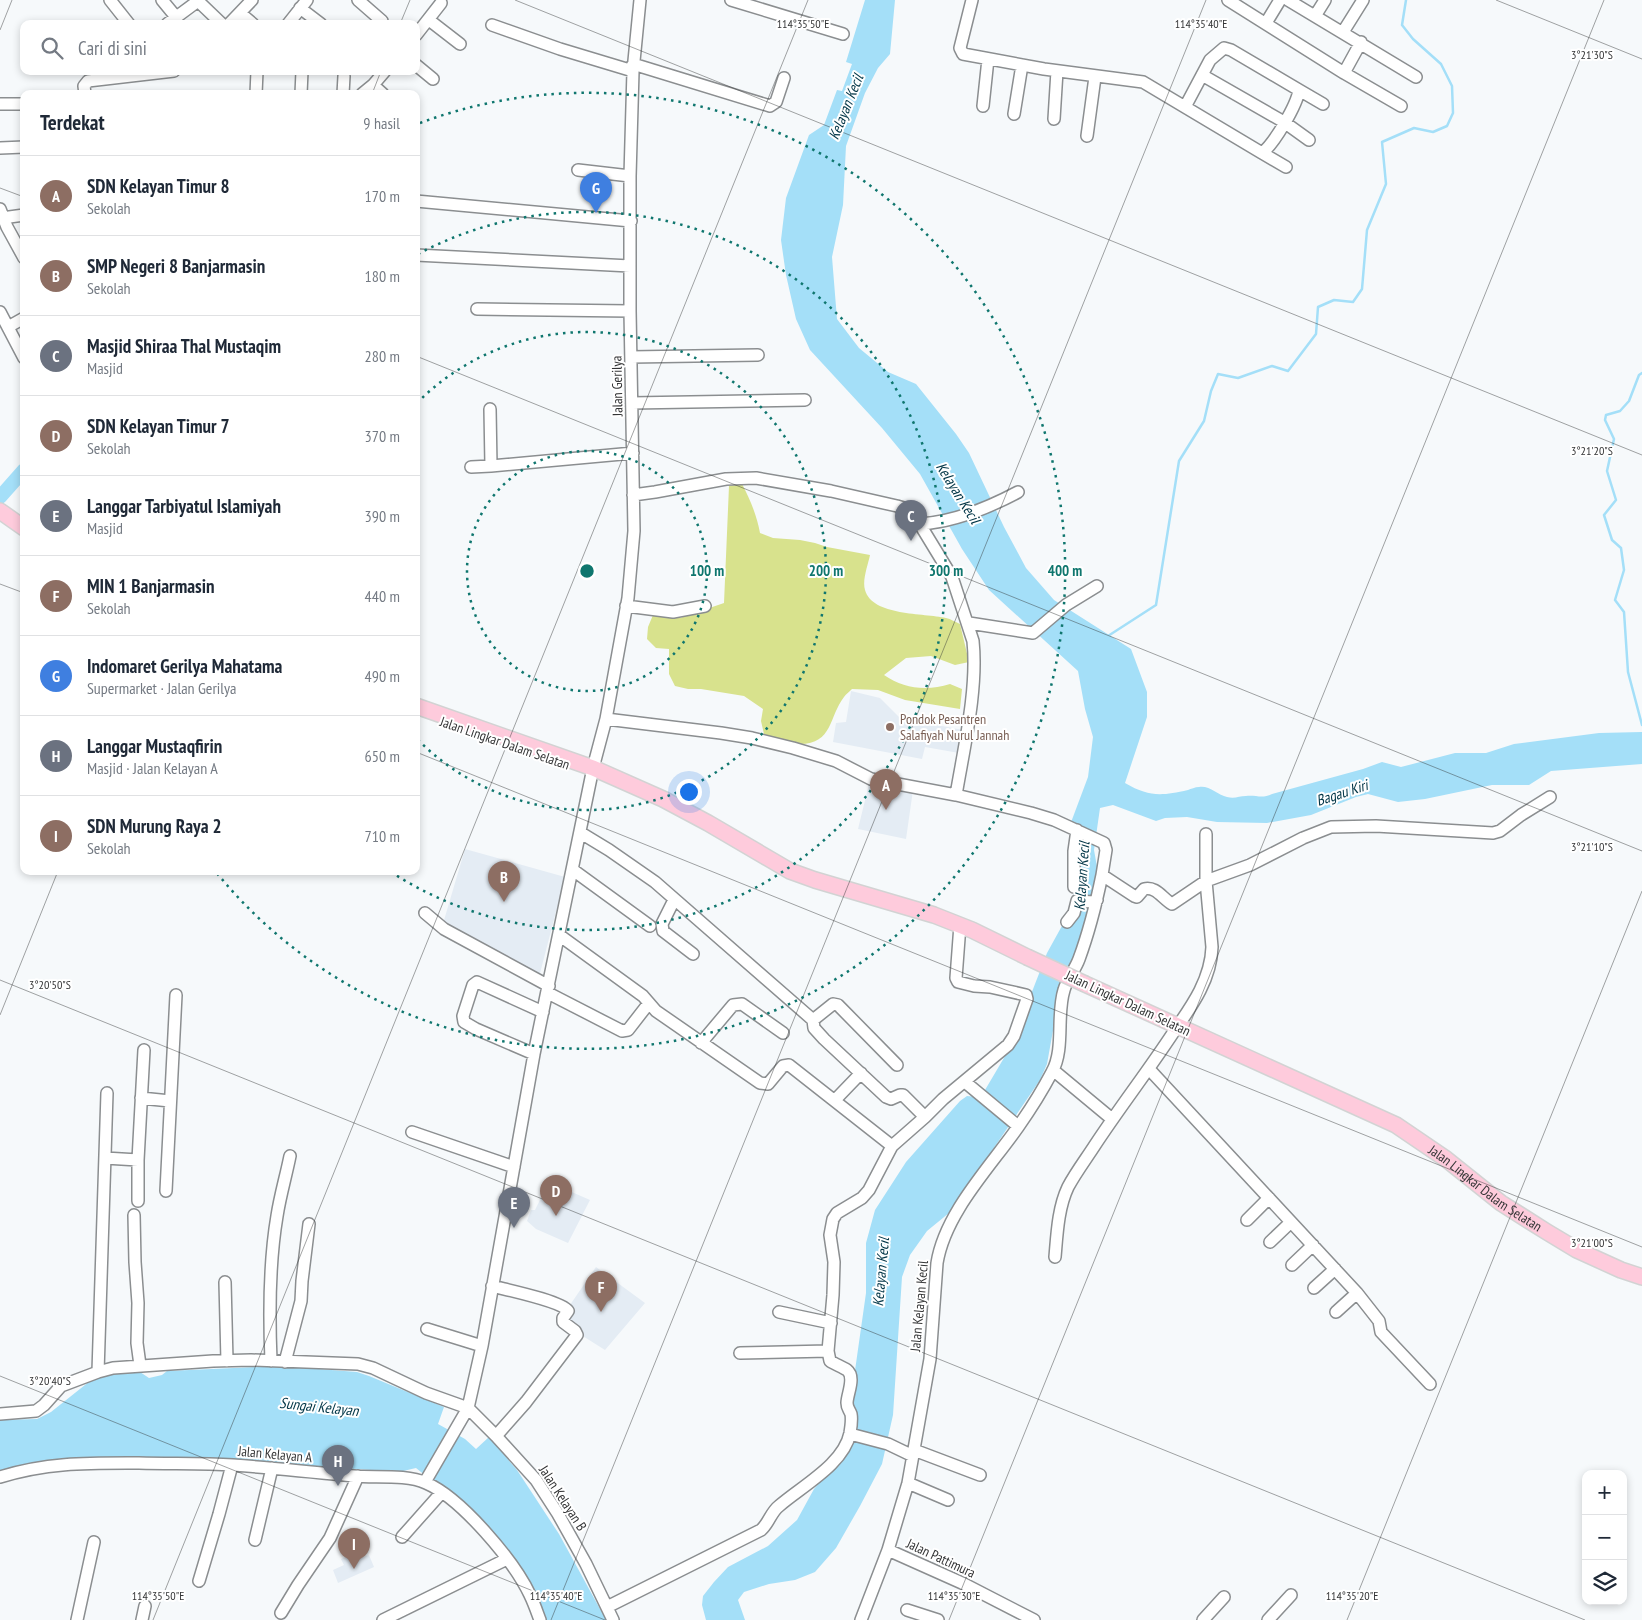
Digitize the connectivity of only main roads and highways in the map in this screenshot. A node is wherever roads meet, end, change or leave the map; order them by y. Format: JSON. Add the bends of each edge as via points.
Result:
{"nodes":[{"id":1,"x":2,"y":508,"type":"edge"},
{"id":2,"x":20,"y":517,"type":"edge"},
{"id":3,"x":20,"y":524,"type":"edge"},
{"id":4,"x":420,"y":707,"type":"edge"},
{"id":5,"x":420,"y":714,"type":"edge"},
{"id":6,"x":593,"y":768,"type":"junction"},
{"id":7,"x":1642,"y":1277,"type":"edge"}],
"edges":[{"from":1,"to":2,"type":"main road"},
{"from":1,"to":3,"type":"main road"},
{"from":4,"to":6,"type":"main road","name":"Jalan Lingkar Dalam Selatan"},
{"from":5,"to":6,"type":"main road","name":"Jalan Lingkar Dalam Selatan","via":[[588,772]]},
{"from":6,"to":7,"type":"main road","name":"Jalan Lingkar Dalam Selatan","bridge":true,"via":[[663,799],[790,871],[960,925],[1396,1125],[1446,1159],[1501,1203],[1547,1232],[1578,1250]]}]}
